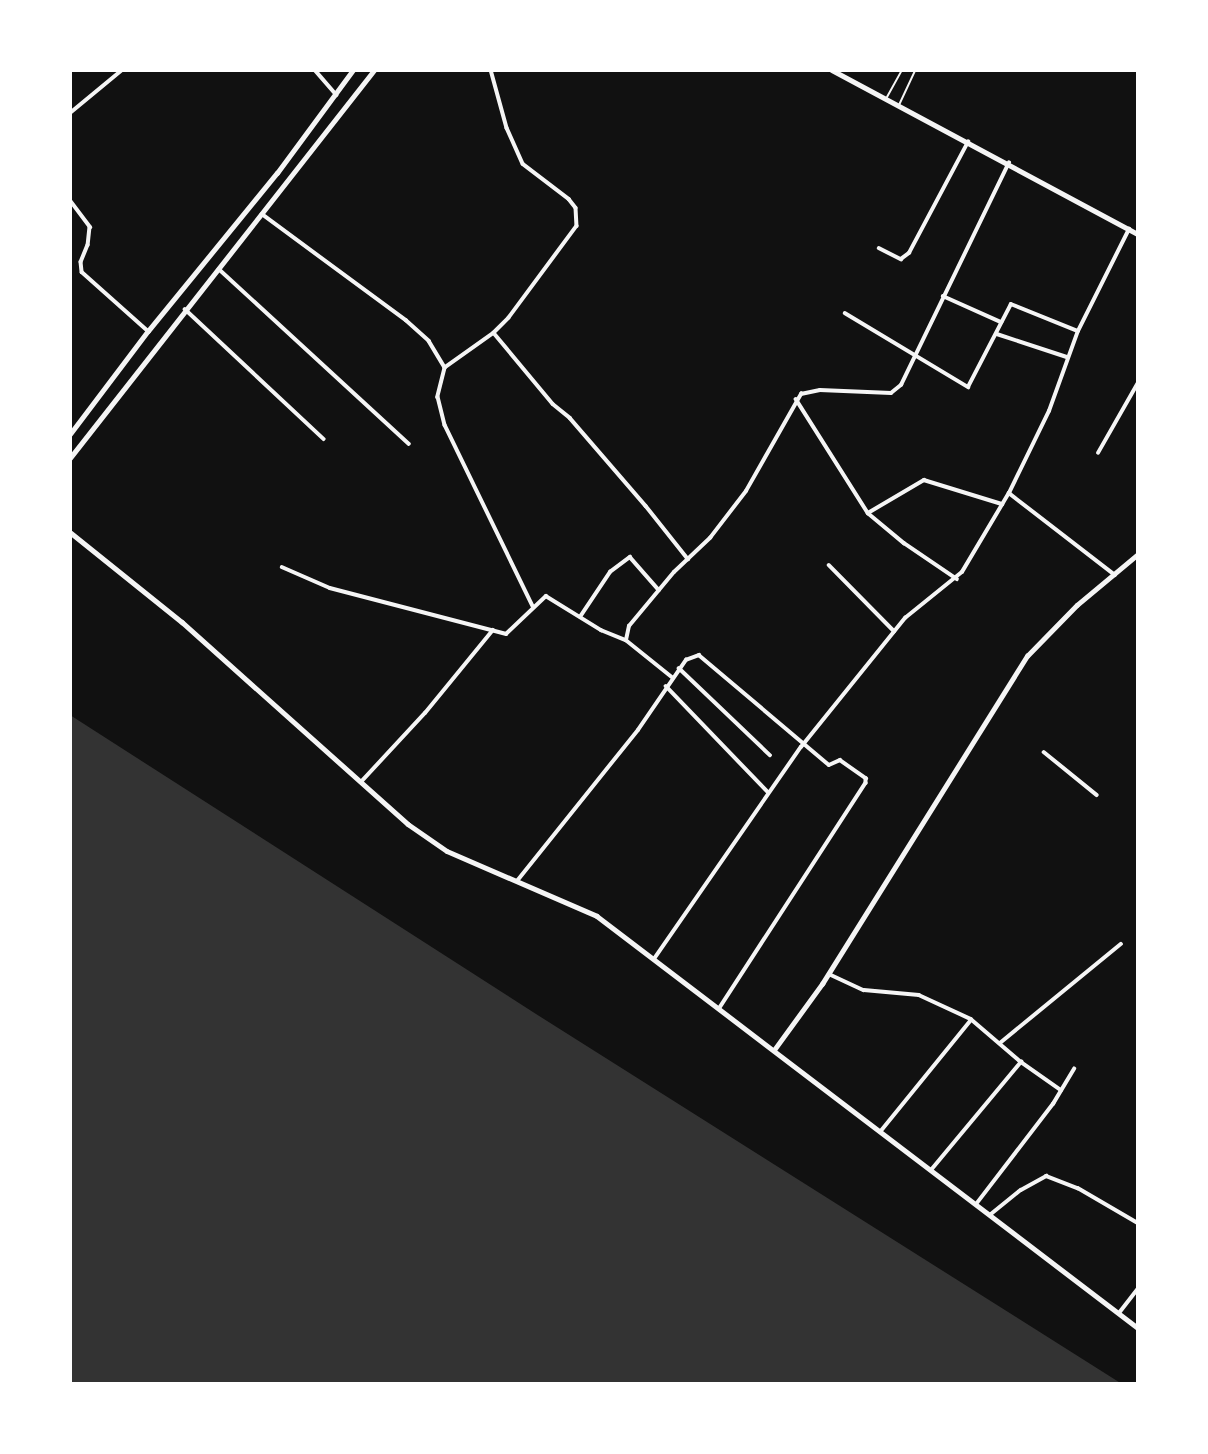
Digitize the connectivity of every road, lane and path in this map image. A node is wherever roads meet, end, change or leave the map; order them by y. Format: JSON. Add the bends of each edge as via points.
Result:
{"nodes":[{"id":1,"x":122,"y":70,"type":"edge"},
{"id":2,"x":315,"y":70,"type":"edge"},
{"id":3,"x":353,"y":70,"type":"edge"},
{"id":4,"x":373,"y":70,"type":"edge"},
{"id":5,"x":491,"y":70,"type":"edge"},
{"id":6,"x":832,"y":70,"type":"edge"},
{"id":7,"x":902,"y":70,"type":"edge"},
{"id":8,"x":915,"y":70,"type":"edge"},
{"id":9,"x":337,"y":95,"type":"junction"},
{"id":10,"x":886,"y":99,"type":"junction"},
{"id":11,"x":898,"y":106,"type":"junction"},
{"id":12,"x":70,"y":113,"type":"edge"},
{"id":13,"x":968,"y":142,"type":"junction"},
{"id":14,"x":1009,"y":163,"type":"junction"},
{"id":15,"x":70,"y":200,"type":"edge"},
{"id":16,"x":262,"y":214,"type":"junction"},
{"id":17,"x":1129,"y":229,"type":"junction"},
{"id":18,"x":1138,"y":234,"type":"edge"},
{"id":19,"x":879,"y":248,"type":"dead end"},
{"id":20,"x":219,"y":269,"type":"junction"},
{"id":21,"x":943,"y":296,"type":"junction"},
{"id":22,"x":186,"y":309,"type":"junction"},
{"id":23,"x":845,"y":313,"type":"dead end"},
{"id":24,"x":1001,"y":323,"type":"junction"},
{"id":25,"x":148,"y":331,"type":"junction"},
{"id":26,"x":1078,"y":331,"type":"junction"},
{"id":27,"x":494,"y":332,"type":"junction"},
{"id":28,"x":997,"y":334,"type":"junction"},
{"id":29,"x":915,"y":356,"type":"junction"},
{"id":30,"x":1067,"y":357,"type":"junction"},
{"id":31,"x":444,"y":368,"type":"junction"},
{"id":32,"x":1138,"y":383,"type":"edge"},
{"id":33,"x":796,"y":399,"type":"junction"},
{"id":34,"x":70,"y":433,"type":"edge"},
{"id":35,"x":324,"y":439,"type":"dead end"},
{"id":36,"x":409,"y":444,"type":"dead end"},
{"id":37,"x":1098,"y":453,"type":"dead end"},
{"id":38,"x":70,"y":457,"type":"edge"},
{"id":39,"x":1009,"y":493,"type":"junction"},
{"id":40,"x":1002,"y":504,"type":"junction"},
{"id":41,"x":868,"y":513,"type":"junction"},
{"id":42,"x":70,"y":532,"type":"edge"},
{"id":43,"x":1138,"y":554,"type":"edge"},
{"id":44,"x":688,"y":559,"type":"junction"},
{"id":45,"x":829,"y":565,"type":"dead end"},
{"id":46,"x":282,"y":568,"type":"dead end"},
{"id":47,"x":1115,"y":575,"type":"junction"},
{"id":48,"x":957,"y":579,"type":"junction"},
{"id":49,"x":659,"y":590,"type":"junction"},
{"id":50,"x":533,"y":606,"type":"junction"},
{"id":51,"x":580,"y":617,"type":"junction"},
{"id":52,"x":493,"y":629,"type":"junction"},
{"id":53,"x":894,"y":631,"type":"junction"},
{"id":54,"x":626,"y":640,"type":"junction"},
{"id":55,"x":679,"y":668,"type":"junction"},
{"id":56,"x":672,"y":677,"type":"junction"},
{"id":57,"x":666,"y":686,"type":"junction"},
{"id":58,"x":805,"y":743,"type":"junction"},
{"id":59,"x":1044,"y":752,"type":"dead end"},
{"id":60,"x":770,"y":755,"type":"dead end"},
{"id":61,"x":360,"y":784,"type":"junction"},
{"id":62,"x":768,"y":792,"type":"junction"},
{"id":63,"x":1097,"y":795,"type":"dead end"},
{"id":64,"x":517,"y":881,"type":"junction"},
{"id":65,"x":1121,"y":944,"type":"dead end"},
{"id":66,"x":654,"y":959,"type":"junction"},
{"id":67,"x":829,"y":974,"type":"junction"},
{"id":68,"x":720,"y":1008,"type":"junction"},
{"id":69,"x":971,"y":1019,"type":"junction"},
{"id":70,"x":1000,"y":1044,"type":"junction"},
{"id":71,"x":774,"y":1050,"type":"junction"},
{"id":72,"x":1021,"y":1062,"type":"junction"},
{"id":73,"x":1074,"y":1069,"type":"dead end"},
{"id":74,"x":1061,"y":1090,"type":"junction"},
{"id":75,"x":880,"y":1132,"type":"junction"},
{"id":76,"x":931,"y":1170,"type":"junction"},
{"id":77,"x":977,"y":1203,"type":"junction"},
{"id":78,"x":991,"y":1214,"type":"junction"},
{"id":79,"x":1138,"y":1223,"type":"edge"},
{"id":80,"x":1138,"y":1289,"type":"edge"},
{"id":81,"x":1119,"y":1313,"type":"junction"},
{"id":82,"x":1138,"y":1328,"type":"edge"}],
"edges":[{"from":1,"to":12,"type":"street"},
{"from":2,"to":9,"type":"street"},
{"from":3,"to":9,"type":"main road"},
{"from":4,"to":16,"type":"main road"},
{"from":5,"to":27,"type":"street","via":[[507,128],[523,164],[569,200],[576,208],[578,226]]},
{"from":6,"to":10,"type":"main road"},
{"from":7,"to":10,"type":"lane"},
{"from":8,"to":11,"type":"lane"},
{"from":9,"to":25,"type":"main road"},
{"from":10,"to":11,"type":"main road"},
{"from":11,"to":13,"type":"main road"},
{"from":13,"to":14,"type":"main road"},
{"from":13,"to":19,"type":"street","via":[[909,253],[901,259]]},
{"from":14,"to":17,"type":"main road"},
{"from":14,"to":21,"type":"street"},
{"from":15,"to":25,"type":"street","via":[[90,227],[82,272]]},
{"from":16,"to":20,"type":"main road"},
{"from":16,"to":31,"type":"street","via":[[405,320],[429,341]]},
{"from":17,"to":18,"type":"main road"},
{"from":17,"to":26,"type":"street"},
{"from":20,"to":22,"type":"main road"},
{"from":20,"to":36,"type":"street"},
{"from":21,"to":24,"type":"street"},
{"from":21,"to":29,"type":"street"},
{"from":22,"to":35,"type":"street"},
{"from":22,"to":38,"type":"main road"},
{"from":23,"to":29,"type":"street"},
{"from":24,"to":26,"type":"street","via":[[1011,304]]},
{"from":24,"to":28,"type":"street"},
{"from":25,"to":34,"type":"main road"},
{"from":26,"to":30,"type":"street"},
{"from":27,"to":31,"type":"street"},
{"from":27,"to":44,"type":"street"},
{"from":28,"to":29,"type":"street","via":[[968,387]]},
{"from":28,"to":30,"type":"street"},
{"from":29,"to":33,"type":"street","via":[[895,391],[812,390]]},
{"from":30,"to":39,"type":"street","via":[[1049,411]]},
{"from":31,"to":50,"type":"street","via":[[438,397],[445,425]]},
{"from":32,"to":37,"type":"street"},
{"from":33,"to":41,"type":"street"},
{"from":33,"to":44,"type":"street","via":[[746,491]]},
{"from":39,"to":40,"type":"street"},
{"from":39,"to":47,"type":"street"},
{"from":40,"to":41,"type":"street","via":[[924,480]]},
{"from":40,"to":48,"type":"street"},
{"from":41,"to":48,"type":"street"},
{"from":42,"to":61,"type":"main road","via":[[182,622]]},
{"from":43,"to":47,"type":"main road"},
{"from":44,"to":49,"type":"street"},
{"from":45,"to":53,"type":"street"},
{"from":46,"to":52,"type":"street","via":[[330,588]]},
{"from":47,"to":67,"type":"main road","via":[[1059,622],[1013,675]]},
{"from":48,"to":53,"type":"street"},
{"from":49,"to":51,"type":"street","via":[[629,557],[610,572]]},
{"from":49,"to":54,"type":"street","via":[[629,626]]},
{"from":50,"to":51,"type":"street","via":[[546,596]]},
{"from":50,"to":52,"type":"street","via":[[511,633]]},
{"from":51,"to":54,"type":"street"},
{"from":52,"to":61,"type":"street"},
{"from":53,"to":58,"type":"street"},
{"from":54,"to":56,"type":"street"},
{"from":55,"to":56,"type":"street"},
{"from":55,"to":58,"type":"street","via":[[685,660],[699,656]]},
{"from":55,"to":60,"type":"street"},
{"from":56,"to":57,"type":"street"},
{"from":57,"to":62,"type":"street"},
{"from":57,"to":64,"type":"street","via":[[638,730]]},
{"from":58,"to":62,"type":"street"},
{"from":58,"to":68,"type":"street","via":[[830,765],[846,762],[866,783]]},
{"from":59,"to":63,"type":"street"},
{"from":61,"to":64,"type":"main road","via":[[447,851]]},
{"from":62,"to":66,"type":"street"},
{"from":64,"to":66,"type":"main road","via":[[597,916]]},
{"from":65,"to":70,"type":"street"},
{"from":66,"to":68,"type":"main road"},
{"from":67,"to":69,"type":"street","via":[[864,990],[919,995]]},
{"from":67,"to":71,"type":"main road"},
{"from":68,"to":71,"type":"main road"},
{"from":69,"to":70,"type":"street"},
{"from":69,"to":75,"type":"street"},
{"from":70,"to":72,"type":"street"},
{"from":71,"to":75,"type":"main road"},
{"from":72,"to":74,"type":"street"},
{"from":72,"to":76,"type":"street"},
{"from":73,"to":74,"type":"street"},
{"from":74,"to":77,"type":"street"},
{"from":75,"to":76,"type":"main road"},
{"from":76,"to":77,"type":"main road"},
{"from":77,"to":78,"type":"main road"},
{"from":78,"to":79,"type":"street","via":[[1046,1177],[1078,1188]]},
{"from":78,"to":81,"type":"main road"},
{"from":80,"to":81,"type":"street"},
{"from":81,"to":82,"type":"main road"}]}
